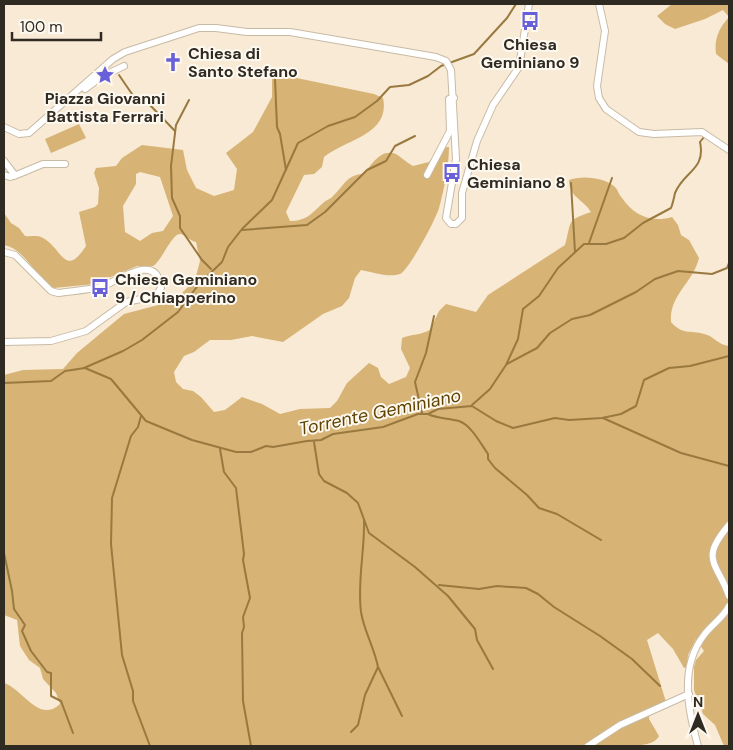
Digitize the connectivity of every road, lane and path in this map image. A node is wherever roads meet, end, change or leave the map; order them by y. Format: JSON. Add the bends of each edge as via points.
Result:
{"nodes":[{"id":1,"x":529,"y":4,"type":"edge"},
{"id":2,"x":599,"y":4,"type":"edge"},
{"id":3,"x":124,"y":66,"type":"dead end"},
{"id":4,"x":83,"y":90,"type":"junction"},
{"id":5,"x":454,"y":98,"type":"junction"},
{"id":6,"x":4,"y":127,"type":"edge"},
{"id":7,"x":729,"y":150,"type":"edge"},
{"id":8,"x":4,"y":161,"type":"edge"},
{"id":9,"x":65,"y":164,"type":"dead end"},
{"id":10,"x":428,"y":165,"type":"dead end"},
{"id":11,"x":4,"y":175,"type":"edge"},
{"id":12,"x":14,"y":176,"type":"junction"},
{"id":13,"x":4,"y":252,"type":"edge"},
{"id":14,"x":4,"y":342,"type":"edge"},
{"id":15,"x":729,"y":525,"type":"edge"},
{"id":16,"x":729,"y":596,"type":"edge"},
{"id":17,"x":729,"y":606,"type":"edge"},
{"id":18,"x":689,"y":694,"type":"junction"},
{"id":19,"x":588,"y":746,"type":"edge"},
{"id":20,"x":698,"y":746,"type":"edge"}],
"edges":[{"from":1,"to":5,"type":"street","via":[[519,68],[493,105],[477,140],[464,184],[462,218],[454,224],[446,218],[456,159]]},
{"from":2,"to":7,"type":"street","via":[[605,31],[597,86],[599,98],[606,109],[639,132],[702,132]]},
{"from":3,"to":4,"type":"street"},
{"from":4,"to":5,"type":"street","via":[[106,64],[125,52],[206,27],[247,32],[290,32],[436,57],[449,64]]},
{"from":4,"to":6,"type":"street","via":[[29,133],[19,134]]},
{"from":5,"to":10,"type":"street","via":[[449,99],[448,140],[427,175]]},
{"from":8,"to":12,"type":"street","via":[[14,171]]},
{"from":9,"to":12,"type":"street","via":[[43,164]]},
{"from":11,"to":12,"type":"street"},
{"from":13,"to":14,"type":"street","via":[[15,255],[51,291],[58,293],[102,287],[130,272],[141,270],[156,276],[161,288],[156,296],[122,304],[86,332],[51,341]]},
{"from":15,"to":16,"type":"street","via":[[714,548],[712,559]]},
{"from":17,"to":18,"type":"street","via":[[695,648],[690,661]]},
{"from":18,"to":19,"type":"street","via":[[620,725]]},
{"from":18,"to":20,"type":"street"}]}
